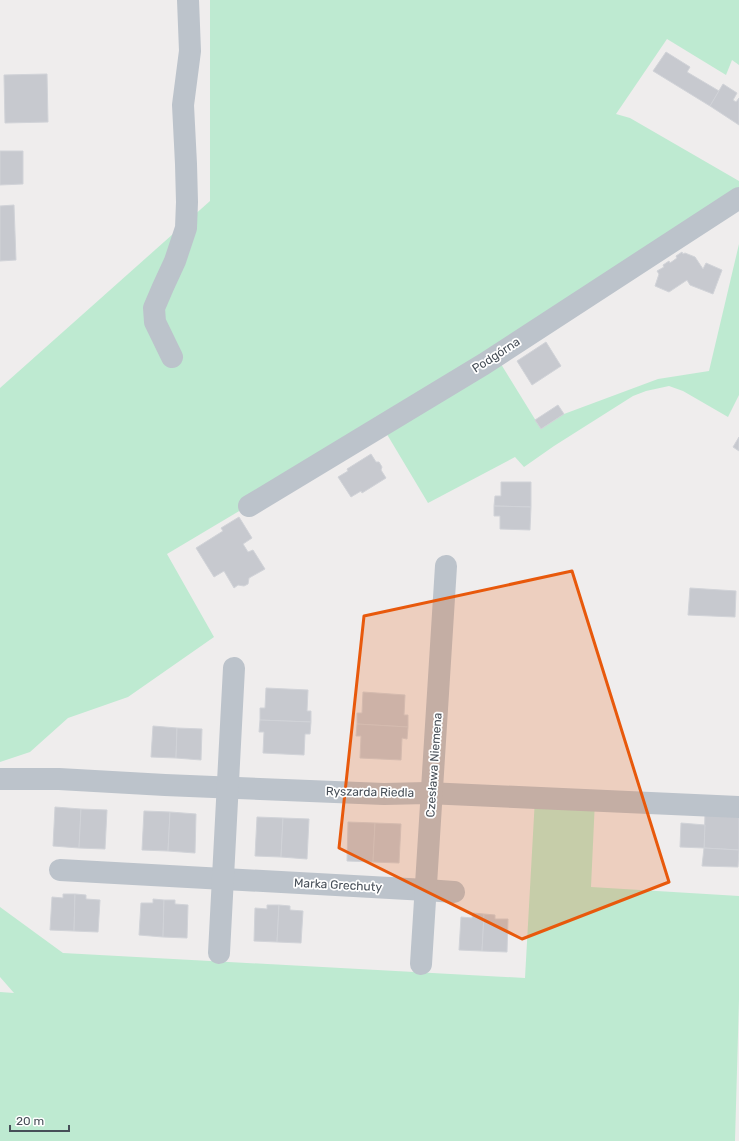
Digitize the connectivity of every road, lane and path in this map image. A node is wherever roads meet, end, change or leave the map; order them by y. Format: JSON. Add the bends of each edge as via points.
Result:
{"nodes":[{"id":1,"x":188,"y":0,"type":"edge"},
{"id":2,"x":739,"y":198,"type":"edge"},
{"id":3,"x":172,"y":357,"type":"dead end"},
{"id":4,"x":249,"y":506,"type":"dead end"},
{"id":5,"x":446,"y":566,"type":"dead end"},
{"id":6,"x":234,"y":668,"type":"dead end"},
{"id":7,"x":0,"y":779,"type":"edge"},
{"id":8,"x":228,"y":788,"type":"junction"},
{"id":9,"x":432,"y":793,"type":"junction"},
{"id":10,"x":739,"y":807,"type":"edge"},
{"id":11,"x":60,"y":870,"type":"dead end"},
{"id":12,"x":223,"y":879,"type":"junction"},
{"id":13,"x":426,"y":890,"type":"junction"},
{"id":14,"x":454,"y":892,"type":"dead end"},
{"id":15,"x":219,"y":953,"type":"dead end"},
{"id":16,"x":421,"y":964,"type":"dead end"}],
"edges":[{"from":1,"to":3,"type":"street","via":[[190,51],[183,105],[186,228],[175,262],[154,308],[155,322]]},
{"from":2,"to":4,"type":"street","name":"Podgórna","via":[[484,364]]},
{"from":5,"to":9,"type":"street","name":"Czesława Niemena"},
{"from":6,"to":8,"type":"street"},
{"from":7,"to":8,"type":"street","name":"Ryszarda Riedla","via":[[59,779]]},
{"from":8,"to":9,"type":"street","name":"Ryszarda Riedla","via":[[384,794]]},
{"from":8,"to":12,"type":"street"},
{"from":9,"to":10,"type":"street","name":"Ryszarda Riedla"},
{"from":9,"to":13,"type":"street","name":"Czesława Niemena"},
{"from":11,"to":12,"type":"street","name":"Marka Grechuty"},
{"from":12,"to":13,"type":"street","name":"Marka Grechuty"},
{"from":12,"to":15,"type":"street"},
{"from":13,"to":14,"type":"street","name":"Marka Grechuty"},
{"from":13,"to":16,"type":"street","name":"Czesława Niemena"}]}
